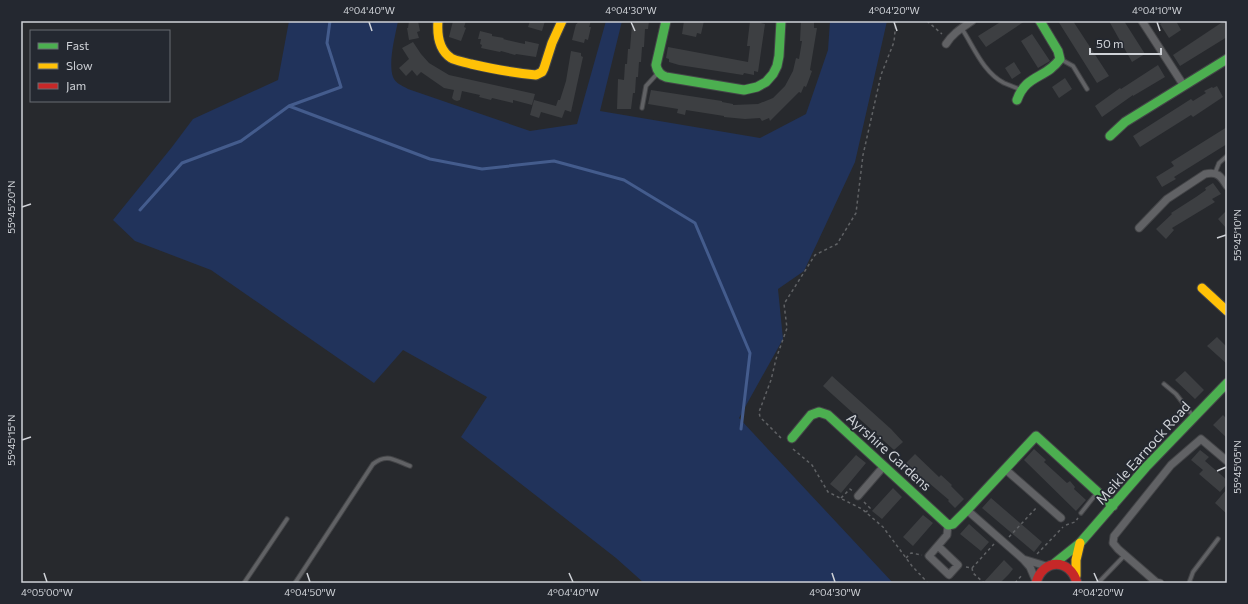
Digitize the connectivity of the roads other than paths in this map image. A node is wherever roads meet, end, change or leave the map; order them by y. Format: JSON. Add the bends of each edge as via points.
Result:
{"nodes":[{"id":1,"x":438,"y":21,"type":"edge"},
{"id":2,"x":562,"y":21,"type":"edge"},
{"id":3,"x":666,"y":21,"type":"edge"},
{"id":4,"x":781,"y":21,"type":"edge"},
{"id":5,"x":972,"y":21,"type":"edge"},
{"id":6,"x":1040,"y":21,"type":"edge"},
{"id":7,"x":1142,"y":21,"type":"edge"},
{"id":8,"x":961,"y":28,"type":"junction"},
{"id":9,"x":947,"y":42,"type":"road end"},
{"id":10,"x":1060,"y":59,"type":"junction"},
{"id":11,"x":1227,"y":59,"type":"edge"},
{"id":12,"x":658,"y":72,"type":"junction"},
{"id":13,"x":1184,"y":86,"type":"junction"},
{"id":14,"x":1087,"y":89,"type":"dead end"},
{"id":15,"x":1020,"y":90,"type":"junction"},
{"id":16,"x":1017,"y":100,"type":"dead end"},
{"id":17,"x":642,"y":108,"type":"dead end"},
{"id":18,"x":1110,"y":136,"type":"dead end"},
{"id":19,"x":1227,"y":156,"type":"edge"},
{"id":20,"x":1215,"y":173,"type":"junction"},
{"id":21,"x":1227,"y":186,"type":"edge"},
{"id":22,"x":1139,"y":228,"type":"dead end"},
{"id":23,"x":1202,"y":288,"type":"dead end"},
{"id":24,"x":1227,"y":311,"type":"edge"},
{"id":25,"x":1227,"y":383,"type":"edge"},
{"id":26,"x":1164,"y":384,"type":"dead end"},
{"id":27,"x":1194,"y":416,"type":"junction"},
{"id":28,"x":791,"y":442,"type":"road end"},
{"id":29,"x":1227,"y":461,"type":"edge"},
{"id":30,"x":410,"y":466,"type":"dead end"},
{"id":31,"x":884,"y":466,"type":"junction"},
{"id":32,"x":1005,"y":469,"type":"junction"},
{"id":33,"x":1098,"y":492,"type":"junction"},
{"id":34,"x":858,"y":496,"type":"dead end"},
{"id":35,"x":1113,"y":506,"type":"junction"},
{"id":36,"x":967,"y":510,"type":"junction"},
{"id":37,"x":1081,"y":513,"type":"road end"},
{"id":38,"x":1061,"y":518,"type":"dead end"},
{"id":39,"x":287,"y":519,"type":"dead end"},
{"id":40,"x":948,"y":524,"type":"junction"},
{"id":41,"x":1218,"y":539,"type":"dead end"},
{"id":42,"x":1080,"y":543,"type":"junction"},
{"id":43,"x":938,"y":546,"type":"junction"},
{"id":44,"x":1125,"y":555,"type":"junction"},
{"id":45,"x":1032,"y":564,"type":"junction"},
{"id":46,"x":1051,"y":564,"type":"junction"},
{"id":47,"x":1076,"y":580,"type":"edge"},
{"id":48,"x":1036,"y":582,"type":"edge"},
{"id":49,"x":244,"y":583,"type":"edge"},
{"id":50,"x":295,"y":583,"type":"edge"},
{"id":51,"x":1098,"y":583,"type":"edge"},
{"id":52,"x":1160,"y":583,"type":"edge"},
{"id":53,"x":1190,"y":583,"type":"edge"}],
"edges":[{"from":1,"to":2,"type":"street","via":[[438,40],[451,58],[536,75],[544,68]]},
{"from":3,"to":12,"type":"street","via":[[656,65]]},
{"from":4,"to":12,"type":"street","via":[[778,64],[768,81],[754,89],[744,90],[666,77]]},
{"from":5,"to":8,"type":"street"},
{"from":6,"to":10,"type":"street"},
{"from":7,"to":13,"type":"street"},
{"from":8,"to":9,"type":"street"},
{"from":8,"to":15,"type":"lane","via":[[975,53],[992,74]]},
{"from":10,"to":14,"type":"lane","via":[[1072,66]]},
{"from":10,"to":15,"type":"street","via":[[1055,66]]},
{"from":11,"to":13,"type":"street"},
{"from":12,"to":17,"type":"lane","via":[[646,86]]},
{"from":13,"to":18,"type":"street","via":[[1125,122]]},
{"from":15,"to":16,"type":"street"},
{"from":19,"to":20,"type":"lane","via":[[1219,162]]},
{"from":20,"to":21,"type":"street","via":[[1222,177]]},
{"from":20,"to":22,"type":"street","via":[[1205,174],[1166,199]]},
{"from":23,"to":24,"type":"street"},
{"from":25,"to":27,"type":"street","name":"Meikle Earnock Road"},
{"from":26,"to":27,"type":"lane"},
{"from":27,"to":35,"type":"street","name":"Meikle Earnock Road","via":[[1146,466]]},
{"from":28,"to":31,"type":"street","name":"Ayrshire Gardens","via":[[812,415],[819,412],[828,415]]},
{"from":29,"to":44,"type":"street","via":[[1201,439],[1171,465],[1114,536],[1113,543]]},
{"from":30,"to":50,"type":"lane","via":[[391,458],[380,458],[373,464]]},
{"from":31,"to":34,"type":"street"},
{"from":31,"to":40,"type":"street","name":"Ayrshire Gardens"},
{"from":32,"to":33,"type":"street","via":[[1036,436]]},
{"from":32,"to":36,"type":"street"},
{"from":32,"to":38,"type":"street"},
{"from":33,"to":35,"type":"street"},
{"from":33,"to":37,"type":"lane"},
{"from":35,"to":42,"type":"street","name":"Meikle Earnock Road"},
{"from":36,"to":40,"type":"street","via":[[953,524]]},
{"from":36,"to":45,"type":"street"},
{"from":39,"to":49,"type":"lane"},
{"from":40,"to":43,"type":"street","via":[[947,535]]},
{"from":41,"to":53,"type":"lane","via":[[1193,572]]},
{"from":42,"to":46,"type":"street","name":"Meikle Earnock Road"},
{"from":42,"to":47,"type":"street","via":[[1076,560]]},
{"from":43,"to":43,"type":"street","via":[[958,565],[949,575],[929,556]]},
{"from":44,"to":51,"type":"lane"},
{"from":44,"to":52,"type":"street"},
{"from":45,"to":46,"type":"street"},
{"from":45,"to":48,"type":"street"},
{"from":46,"to":47,"type":"street","via":[[1064,564],[1072,570]]},
{"from":46,"to":48,"type":"street","name":"Meikle Earnock Road","via":[[1040,572]]}]}
